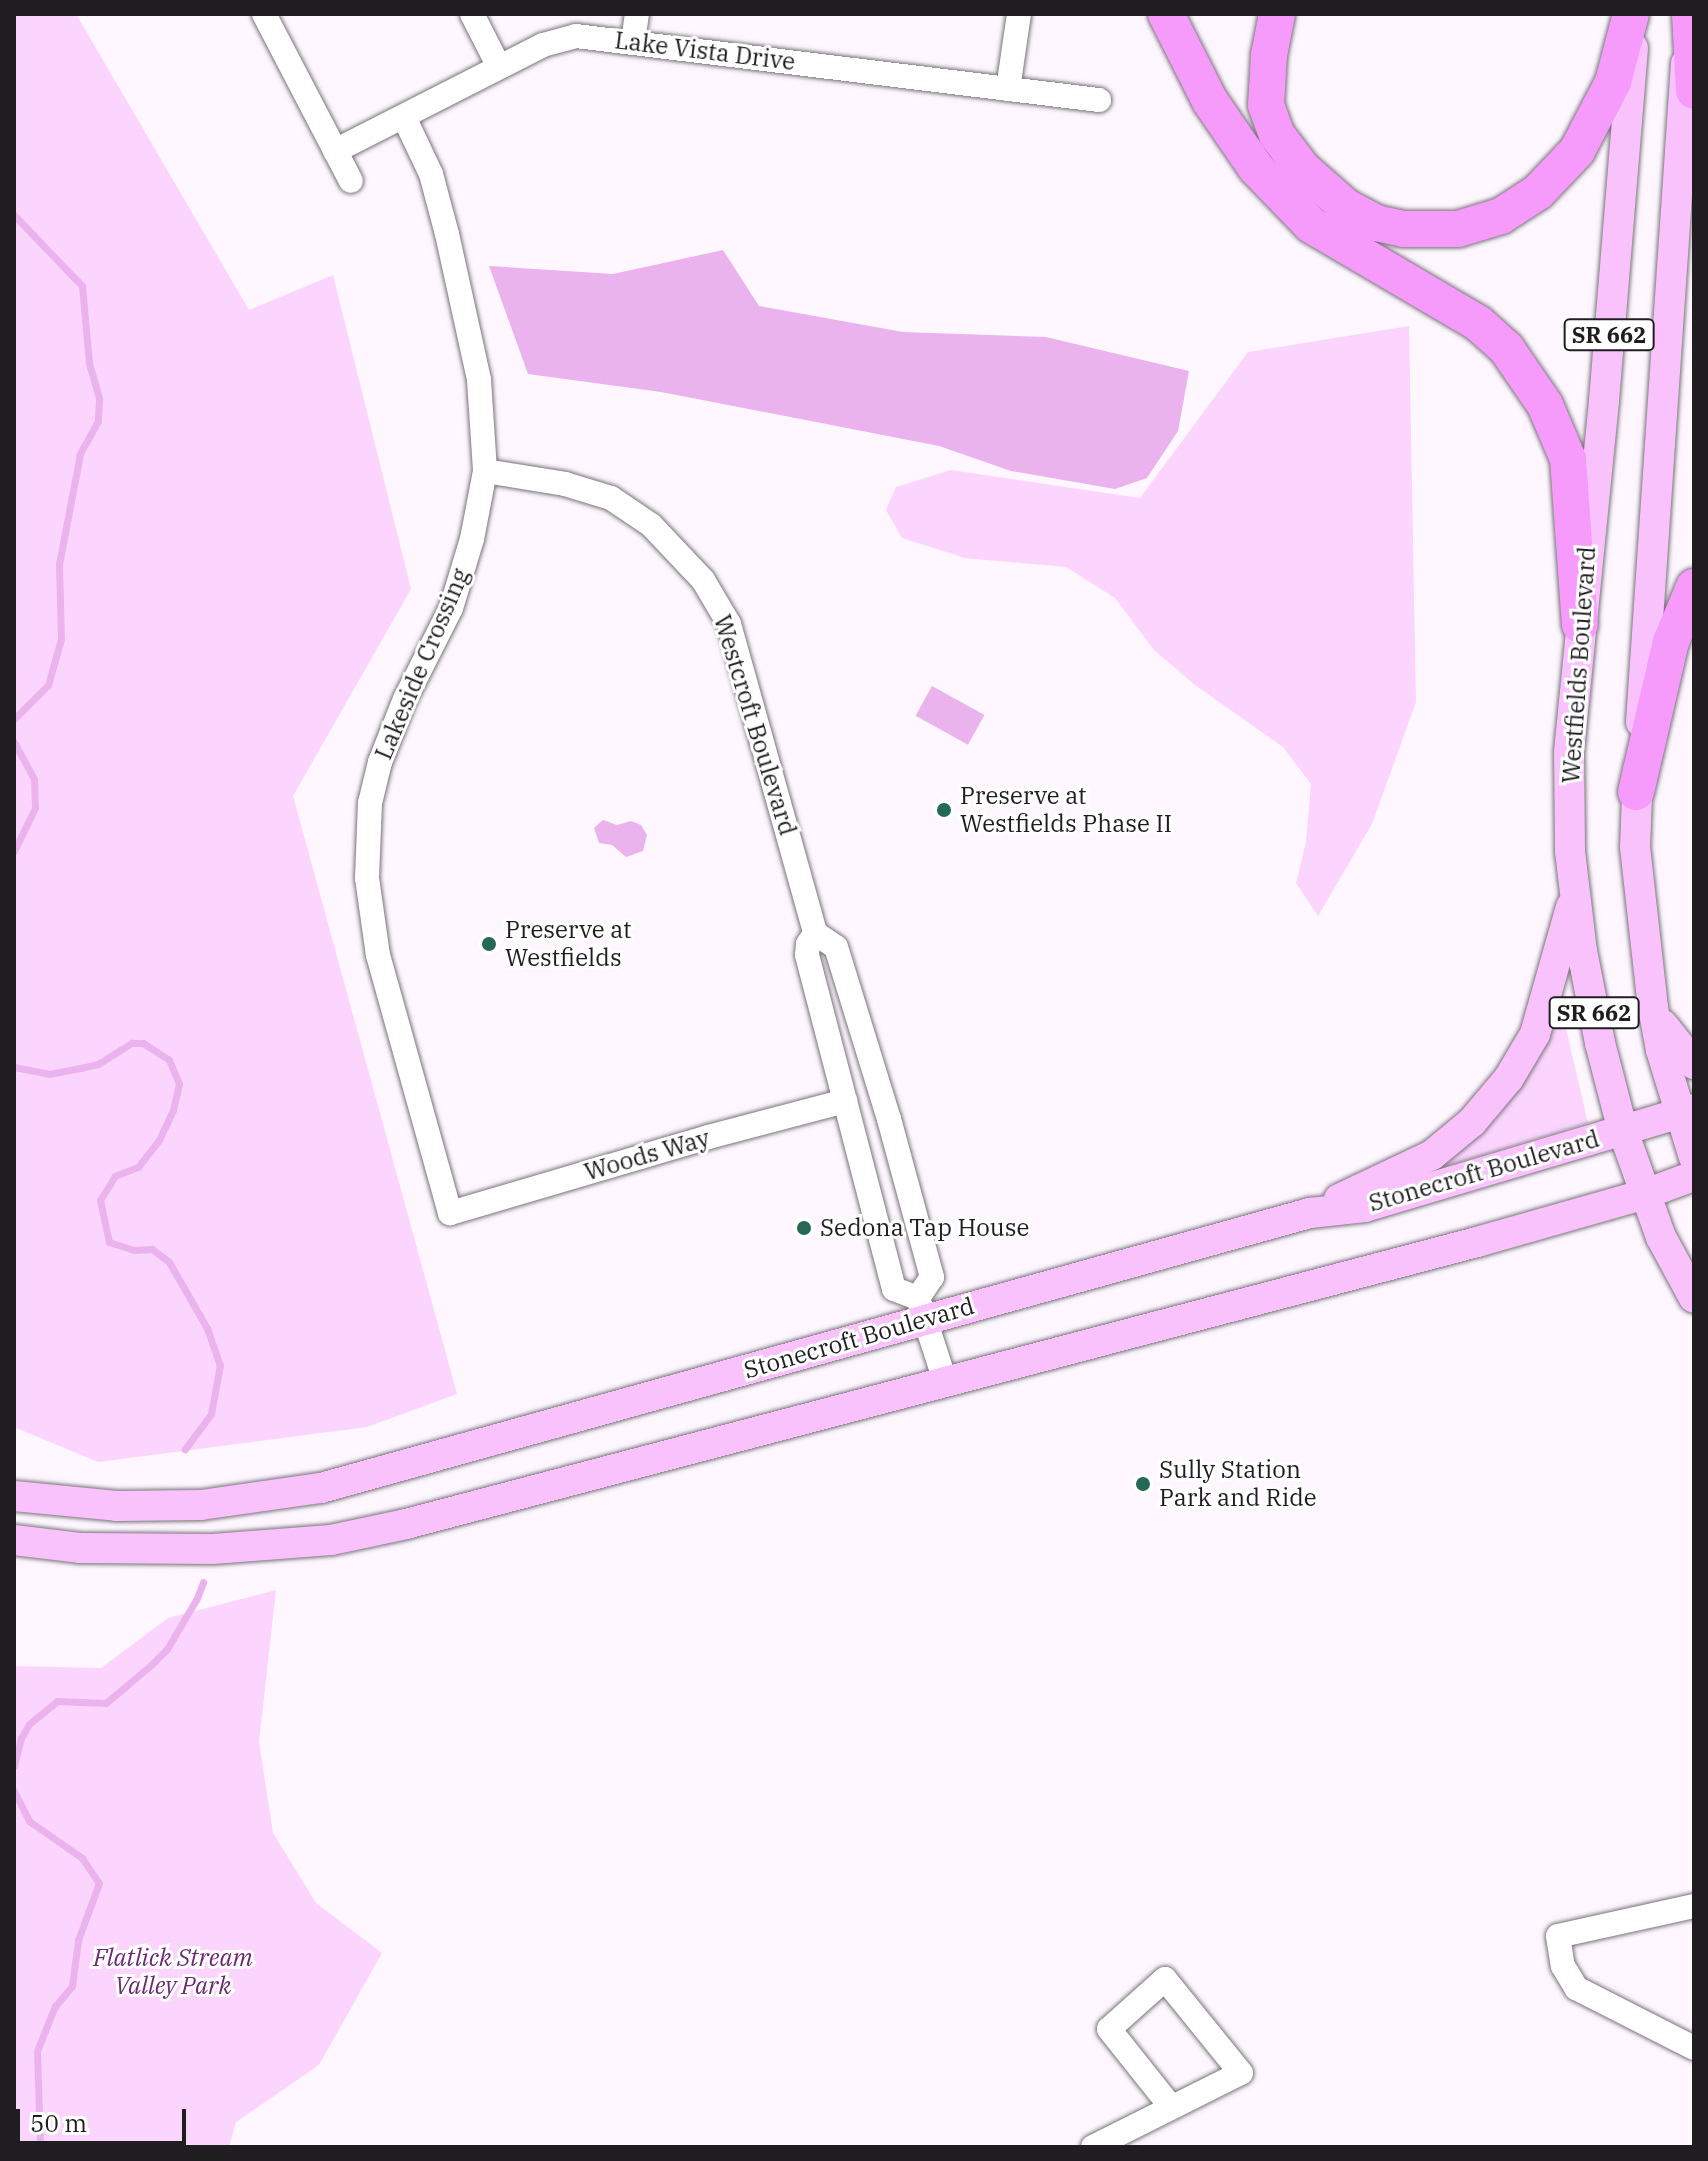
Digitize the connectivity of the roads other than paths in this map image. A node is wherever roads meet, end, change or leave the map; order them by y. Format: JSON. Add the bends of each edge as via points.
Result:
{"nodes":[{"id":1,"x":264,"y":14,"type":"edge"},
{"id":2,"x":472,"y":14,"type":"edge"},
{"id":3,"x":637,"y":14,"type":"edge"},
{"id":4,"x":1019,"y":14,"type":"edge"},
{"id":5,"x":1166,"y":14,"type":"edge"},
{"id":6,"x":1277,"y":14,"type":"edge"},
{"id":7,"x":1634,"y":14,"type":"edge"},
{"id":8,"x":1690,"y":14,"type":"edge"},
{"id":9,"x":633,"y":42,"type":"junction"},
{"id":10,"x":499,"y":67,"type":"junction"},
{"id":11,"x":1008,"y":89,"type":"junction"},
{"id":12,"x":1694,"y":91,"type":"edge"},
{"id":13,"x":1099,"y":100,"type":"dead end"},
{"id":14,"x":404,"y":117,"type":"junction"},
{"id":15,"x":335,"y":151,"type":"junction"},
{"id":16,"x":351,"y":181,"type":"dead end"},
{"id":17,"x":485,"y":471,"type":"junction"},
{"id":18,"x":1694,"y":587,"type":"edge"},
{"id":19,"x":1580,"y":625,"type":"junction"},
{"id":20,"x":1636,"y":792,"type":"junction"},
{"id":21,"x":1575,"y":893,"type":"junction"},
{"id":22,"x":815,"y":933,"type":"junction"},
{"id":23,"x":1653,"y":1007,"type":"junction"},
{"id":24,"x":1694,"y":1064,"type":"edge"},
{"id":25,"x":845,"y":1101,"type":"junction"},
{"id":26,"x":1687,"y":1111,"type":"edge"},
{"id":27,"x":1623,"y":1131,"type":"junction"},
{"id":28,"x":1694,"y":1157,"type":"edge"},
{"id":29,"x":1694,"y":1176,"type":"edge"},
{"id":30,"x":1645,"y":1194,"type":"junction"},
{"id":31,"x":450,"y":1213,"type":"joint"},
{"id":32,"x":1310,"y":1213,"type":"junction"},
{"id":33,"x":1694,"y":1298,"type":"edge"},
{"id":34,"x":922,"y":1308,"type":"junction"},
{"id":35,"x":945,"y":1381,"type":"junction"},
{"id":36,"x":14,"y":1496,"type":"edge"},
{"id":37,"x":14,"y":1540,"type":"edge"},
{"id":38,"x":1694,"y":1906,"type":"edge"},
{"id":39,"x":1694,"y":2048,"type":"edge"},
{"id":40,"x":1171,"y":2107,"type":"junction"},
{"id":41,"x":1093,"y":2147,"type":"edge"}],
"edges":[{"from":1,"to":15,"type":"street"},
{"from":2,"to":10,"type":"street"},
{"from":3,"to":9,"type":"street"},
{"from":4,"to":11,"type":"street"},
{"from":5,"to":19,"type":"highway","via":[[1210,101],[1256,168],[1311,225],[1478,323],[1506,348],[1545,405],[1568,459]]},
{"from":6,"to":7,"type":"highway","via":[[1266,105],[1277,135],[1303,169],[1346,207],[1376,223],[1458,229],[1501,216],[1538,192],[1577,151],[1613,82]]},
{"from":7,"to":19,"type":"main road","name":"Westfields Boulevard","number":"SR 662","via":[[1604,401]]},
{"from":8,"to":12,"type":"highway"},
{"from":8,"to":20,"type":"main road","number":"SR 662"},
{"from":9,"to":10,"type":"street","name":"Lake Vista Drive","via":[[576,36]]},
{"from":9,"to":11,"type":"street","name":"Lake Vista Drive"},
{"from":10,"to":14,"type":"street","name":"Lake Vista Drive"},
{"from":11,"to":13,"type":"street","name":"Lake Vista Drive"},
{"from":14,"to":15,"type":"street","name":"Lake Vista Drive"},
{"from":14,"to":17,"type":"street","name":"Lakeside Crossing","via":[[431,174],[451,247],[479,380]]},
{"from":15,"to":16,"type":"street"},
{"from":17,"to":22,"type":"street","name":"Westcroft Boulevard","via":[[565,484],[611,498],[651,525],[703,580],[729,624]]},
{"from":17,"to":31,"type":"street","name":"Lakeside Crossing","via":[[451,608],[380,762],[367,847],[378,955]]},
{"from":18,"to":20,"type":"highway","via":[[1671,642]]},
{"from":19,"to":21,"type":"main road","name":"Westfields Boulevard","number":"SR 662","via":[[1569,752]]},
{"from":20,"to":23,"type":"main road","number":"SR 662","via":[[1635,847]]},
{"from":21,"to":27,"type":"main road","name":"Westfields Boulevard","number":"SR 662","via":[[1600,1043]]},
{"from":21,"to":32,"type":"main road","via":[[1535,1034],[1491,1100],[1432,1155]]},
{"from":22,"to":25,"type":"street","name":"Westcroft Boulevard","via":[[807,955]]},
{"from":22,"to":34,"type":"street","name":"Westcroft Boulevard","via":[[830,940],[839,955],[914,1209],[932,1277]]},
{"from":23,"to":24,"type":"main road"},
{"from":23,"to":26,"type":"main road","number":"SR 662"},
{"from":25,"to":31,"type":"street","name":"Woods Way"},
{"from":25,"to":34,"type":"street","name":"Westcroft Boulevard","via":[[894,1289]]},
{"from":26,"to":27,"type":"main road","name":"Stonecroft Boulevard"},
{"from":26,"to":28,"type":"main road","number":"SR 662"},
{"from":27,"to":30,"type":"main road","name":"Westfields Boulevard","number":"SR 662"},
{"from":27,"to":32,"type":"main road","name":"Stonecroft Boulevard","via":[[1365,1207]]},
{"from":29,"to":30,"type":"main road"},
{"from":30,"to":33,"type":"main road","name":"Westfields Boulevard","number":"SR 662"},
{"from":30,"to":35,"type":"main road","via":[[1174,1324]]},
{"from":32,"to":34,"type":"main road","name":"Stonecroft Boulevard"},
{"from":34,"to":35,"type":"street"},
{"from":34,"to":36,"type":"main road","name":"Stonecroft Boulevard","via":[[321,1488],[201,1505],[117,1506]]},
{"from":35,"to":37,"type":"main road","via":[[550,1489],[331,1540],[213,1549],[80,1548]]},
{"from":38,"to":39,"type":"street","via":[[1558,1936],[1563,1966],[1576,1988]]},
{"from":40,"to":40,"type":"street","via":[[1109,2029],[1165,1979],[1241,2073]]},
{"from":40,"to":41,"type":"street"}]}
